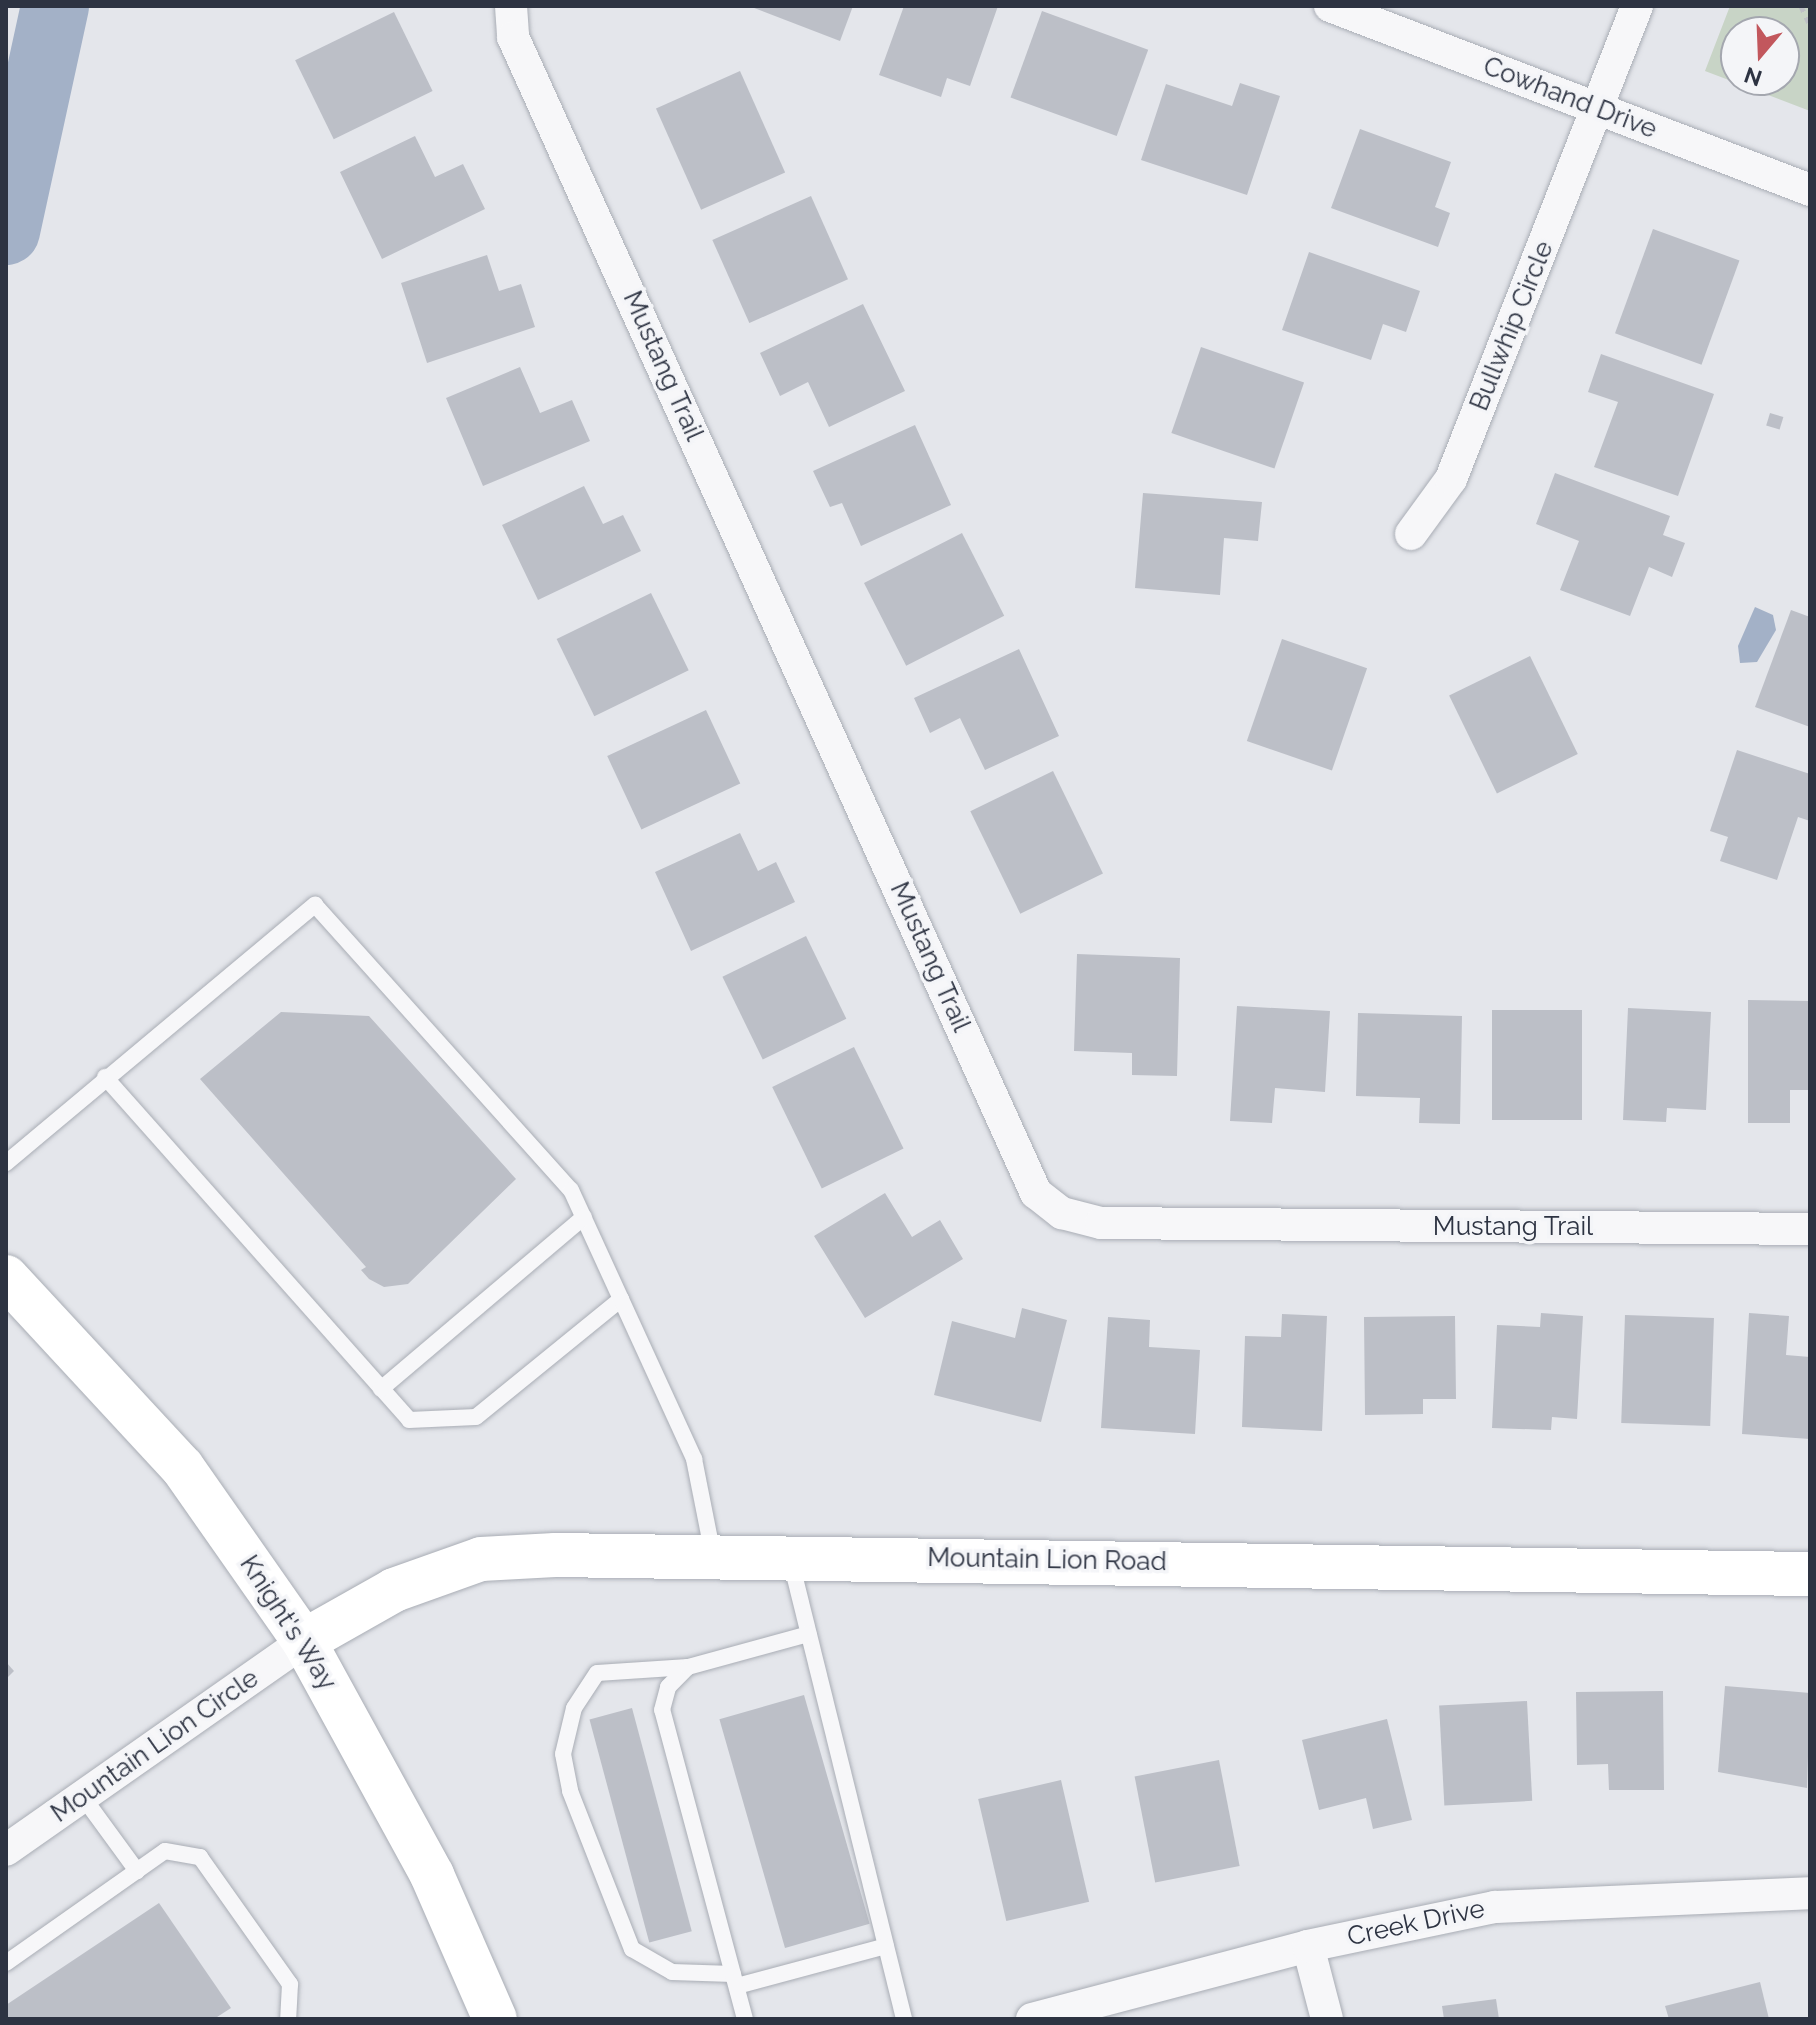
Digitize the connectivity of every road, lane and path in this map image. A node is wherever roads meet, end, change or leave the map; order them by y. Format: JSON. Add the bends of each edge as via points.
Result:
{"nodes":[{"id":1,"x":511,"y":6,"type":"edge"},
{"id":2,"x":1330,"y":6,"type":"edge"},
{"id":3,"x":1637,"y":6,"type":"edge"},
{"id":4,"x":1801,"y":6,"type":"edge"},
{"id":5,"x":1810,"y":25,"type":"edge"},
{"id":6,"x":1597,"y":109,"type":"junction"},
{"id":7,"x":1810,"y":190,"type":"edge"},
{"id":8,"x":1411,"y":534,"type":"dead end"},
{"id":9,"x":105,"y":1077,"type":"junction"},
{"id":10,"x":6,"y":1163,"type":"edge"},
{"id":11,"x":584,"y":1217,"type":"junction"},
{"id":12,"x":1810,"y":1229,"type":"edge"},
{"id":13,"x":6,"y":1277,"type":"edge"},
{"id":14,"x":621,"y":1299,"type":"junction"},
{"id":15,"x":381,"y":1389,"type":"junction"},
{"id":16,"x":713,"y":1555,"type":"junction"},
{"id":17,"x":790,"y":1556,"type":"junction"},
{"id":18,"x":1810,"y":1574,"type":"edge"},
{"id":19,"x":809,"y":1634,"type":"junction"},
{"id":20,"x":304,"y":1641,"type":"junction"},
{"id":21,"x":688,"y":1667,"type":"junction"},
{"id":22,"x":83,"y":1797,"type":"junction"},
{"id":23,"x":6,"y":1850,"type":"edge"},
{"id":24,"x":137,"y":1871,"type":"junction"},
{"id":25,"x":1810,"y":1893,"type":"edge"},
{"id":26,"x":886,"y":1946,"type":"junction"},
{"id":27,"x":1308,"y":1946,"type":"junction"},
{"id":28,"x":6,"y":1963,"type":"edge"},
{"id":29,"x":735,"y":1980,"type":"junction"},
{"id":30,"x":288,"y":2019,"type":"edge"},
{"id":31,"x":495,"y":2019,"type":"edge"},
{"id":32,"x":745,"y":2019,"type":"edge"},
{"id":33,"x":904,"y":2019,"type":"edge"},
{"id":34,"x":1032,"y":2019,"type":"edge"},
{"id":35,"x":1327,"y":2019,"type":"edge"}],
"edges":[{"from":1,"to":12,"type":"street","name":"Mustang Trail","via":[[513,37],[1036,1193],[1062,1213],[1101,1223]]},
{"from":2,"to":6,"type":"street","name":"Cowhand Drive"},
{"from":3,"to":6,"type":"street","name":"Bullwhip Circle"},
{"from":4,"to":5,"type":"path"},
{"from":6,"to":7,"type":"street","name":"Cowhand Drive"},
{"from":6,"to":8,"type":"street","name":"Bullwhip Circle","via":[[1451,479]]},
{"from":9,"to":10,"type":"lane"},
{"from":9,"to":11,"type":"lane","via":[[315,905],[571,1190]]},
{"from":9,"to":15,"type":"lane"},
{"from":11,"to":14,"type":"lane"},
{"from":11,"to":15,"type":"lane"},
{"from":13,"to":20,"type":"street","name":"Knight's Way","via":[[182,1467]]},
{"from":14,"to":15,"type":"lane","via":[[476,1417],[409,1420]]},
{"from":14,"to":16,"type":"lane","via":[[694,1459]]},
{"from":16,"to":17,"type":"street","name":"Mountain Lion Road"},
{"from":16,"to":20,"type":"street","name":"Mountain Lion Road","via":[[481,1559],[394,1590]]},
{"from":17,"to":18,"type":"street","name":"Mountain Lion Road"},
{"from":17,"to":19,"type":"lane"},
{"from":19,"to":21,"type":"lane"},
{"from":19,"to":26,"type":"lane"},
{"from":20,"to":22,"type":"street","name":"Mountain Lion Circle"},
{"from":20,"to":31,"type":"street","name":"Knight's Way","via":[[432,1875]]},
{"from":21,"to":29,"type":"lane","via":[[668,1687],[662,1710]]},
{"from":21,"to":29,"type":"lane","via":[[597,1673],[574,1708],[563,1754],[570,1791],[632,1949],[672,1972]]},
{"from":22,"to":23,"type":"street","name":"Mountain Lion Circle"},
{"from":22,"to":24,"type":"lane"},
{"from":24,"to":28,"type":"lane"},
{"from":24,"to":30,"type":"lane","via":[[165,1851],[200,1857],[290,1984]]},
{"from":25,"to":27,"type":"street","name":"Creek Drive","via":[[1495,1907]]},
{"from":26,"to":29,"type":"lane"},
{"from":26,"to":33,"type":"lane"},
{"from":27,"to":34,"type":"street","name":"Creek Drive"},
{"from":27,"to":35,"type":"street"},
{"from":29,"to":32,"type":"lane"}]}
